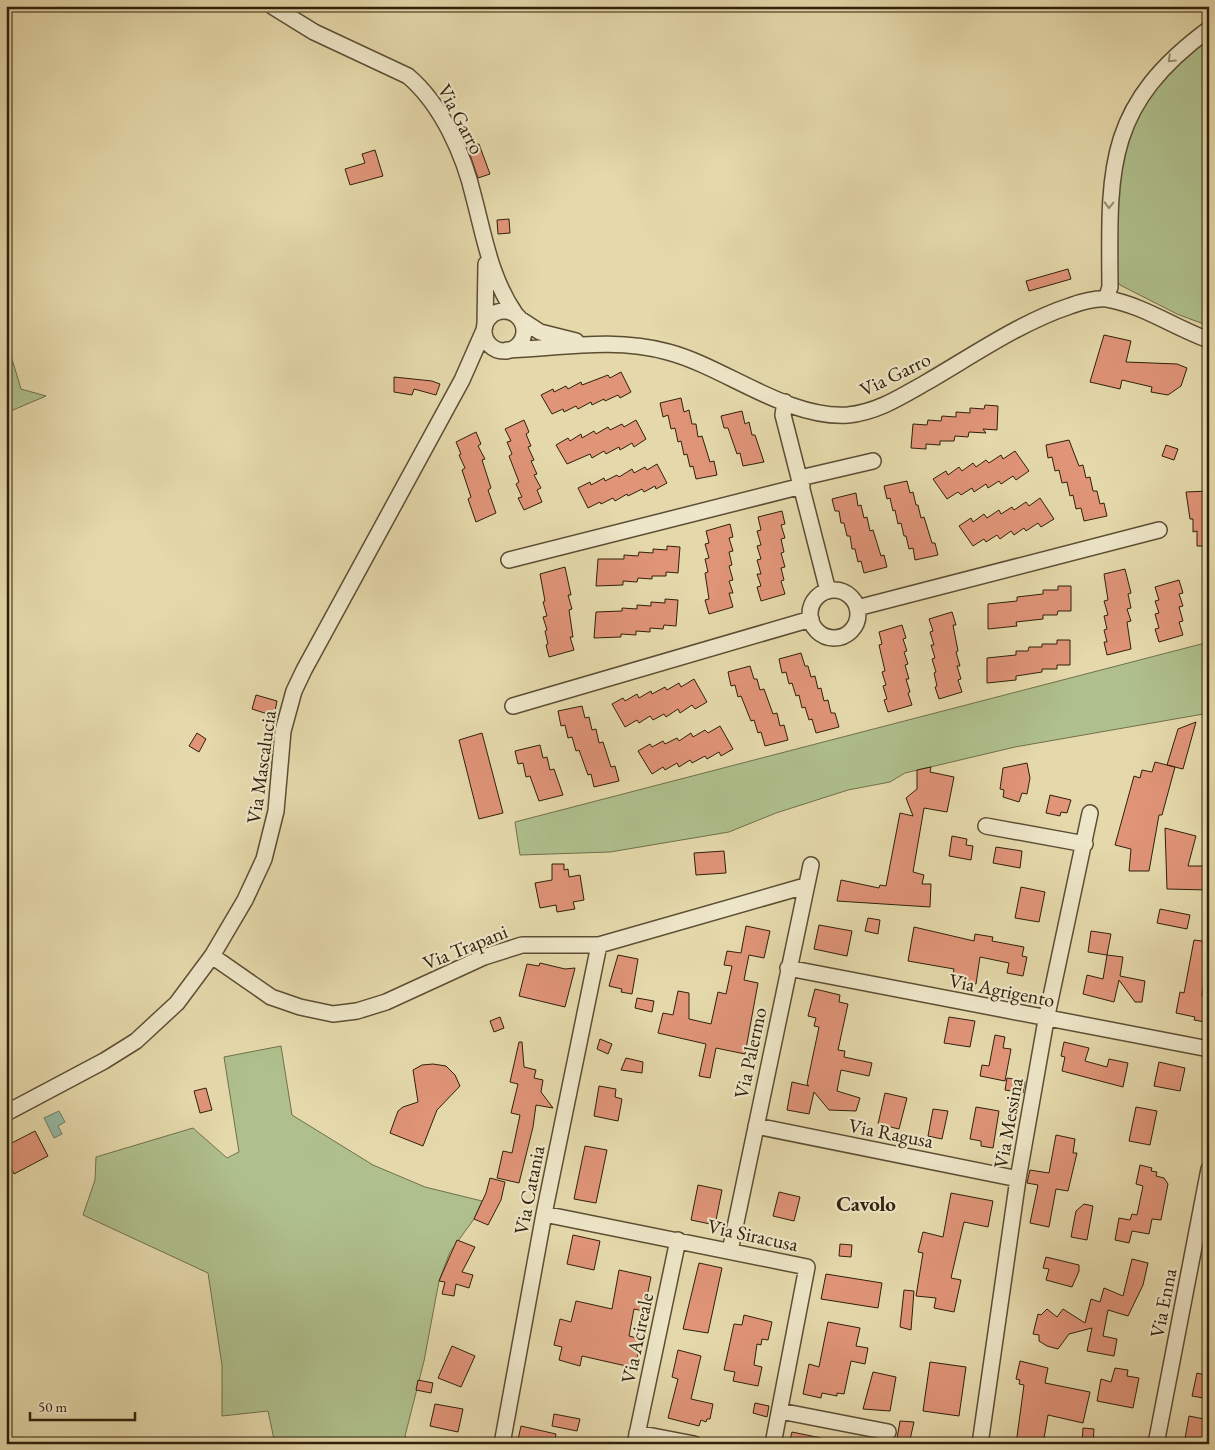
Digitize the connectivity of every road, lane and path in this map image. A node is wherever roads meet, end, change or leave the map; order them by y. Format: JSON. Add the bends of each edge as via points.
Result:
{"nodes":[{"id":1,"x":272,"y":6,"type":"edge"},
{"id":2,"x":1209,"y":29,"type":"edge"},
{"id":3,"x":485,"y":248,"type":"junction"},
{"id":4,"x":1106,"y":299,"type":"junction"},
{"id":5,"x":518,"y":317,"type":"junction"},
{"id":6,"x":485,"y":329,"type":"junction"},
{"id":7,"x":1209,"y":340,"type":"edge"},
{"id":8,"x":587,"y":344,"type":"junction"},
{"id":9,"x":504,"y":350,"type":"junction"},
{"id":10,"x":462,"y":380,"type":"junction"},
{"id":11,"x":785,"y":402,"type":"junction"},
{"id":12,"x":873,"y":460,"type":"dead end"},
{"id":13,"x":801,"y":482,"type":"junction"},
{"id":14,"x":1159,"y":530,"type":"dead end"},
{"id":15,"x":510,"y":560,"type":"dead end"},
{"id":16,"x":828,"y":591,"type":"junction"},
{"id":17,"x":857,"y":608,"type":"junction"},
{"id":18,"x":811,"y":619,"type":"junction"},
{"id":19,"x":513,"y":706,"type":"dead end"},
{"id":20,"x":1090,"y":812,"type":"dead end"},
{"id":21,"x":986,"y":826,"type":"dead end"},
{"id":22,"x":1085,"y":844,"type":"junction"},
{"id":23,"x":810,"y":864,"type":"dead end"},
{"id":24,"x":805,"y":886,"type":"junction"},
{"id":25,"x":599,"y":945,"type":"junction"},
{"id":26,"x":212,"y":956,"type":"junction"},
{"id":27,"x":788,"y":968,"type":"junction"},
{"id":28,"x":1046,"y":1020,"type":"junction"},
{"id":29,"x":1209,"y":1049,"type":"edge"},
{"id":30,"x":6,"y":1113,"type":"edge"},
{"id":31,"x":756,"y":1126,"type":"junction"},
{"id":32,"x":1209,"y":1169,"type":"edge"},
{"id":33,"x":1018,"y":1179,"type":"junction"},
{"id":34,"x":544,"y":1214,"type":"junction"},
{"id":35,"x":678,"y":1240,"type":"junction"},
{"id":36,"x":730,"y":1250,"type":"junction"},
{"id":37,"x":780,"y":1411,"type":"junction"},
{"id":38,"x":888,"y":1432,"type":"dead end"},
{"id":39,"x":636,"y":1439,"type":"edge"},
{"id":40,"x":502,"y":1444,"type":"edge"},
{"id":41,"x":694,"y":1444,"type":"edge"},
{"id":42,"x":773,"y":1444,"type":"edge"},
{"id":43,"x":980,"y":1444,"type":"edge"},
{"id":44,"x":1156,"y":1444,"type":"edge"}],
"edges":[{"from":1,"to":3,"type":"street","name":"Via Garro","via":[[314,32],[408,76],[421,87],[462,159]]},
{"from":2,"to":4,"type":"street","one_way":true,"via":[[1180,50],[1157,73],[1138,98],[1121,137],[1109,199],[1110,287]]},
{"from":3,"to":5,"type":"street","via":[[502,296]]},
{"from":3,"to":6,"type":"street"},
{"from":4,"to":7,"type":"street","name":"Via Garro","via":[[1128,305]]},
{"from":4,"to":11,"type":"street","name":"Via Garro","via":[[1082,302],[1038,319],[878,409],[861,414],[836,414]]},
{"from":5,"to":6,"type":"street","via":[[507,311],[498,312],[490,317]]},
{"from":5,"to":8,"type":"street","via":[[540,332]]},
{"from":5,"to":9,"type":"street","via":[[524,331],[521,340],[515,347]]},
{"from":6,"to":9,"type":"street","via":[[490,344]]},
{"from":6,"to":10,"type":"street"},
{"from":8,"to":9,"type":"street"},
{"from":8,"to":11,"type":"street","name":"Via Garro","via":[[618,343],[668,352]]},
{"from":9,"to":10,"type":"street","via":[[480,359]]},
{"from":10,"to":26,"type":"street","name":"Via Mascalucia","via":[[294,691],[283,731],[271,835],[245,900]]},
{"from":11,"to":13,"type":"street","via":[[783,415]]},
{"from":12,"to":13,"type":"street"},
{"from":13,"to":15,"type":"street"},
{"from":13,"to":16,"type":"street"},
{"from":14,"to":17,"type":"street"},
{"from":16,"to":17,"type":"street","via":[[846,594]]},
{"from":16,"to":18,"type":"street","via":[[814,602]]},
{"from":17,"to":18,"type":"street","via":[[856,624],[840,638],[829,638],[819,633]]},
{"from":18,"to":19,"type":"street"},
{"from":20,"to":22,"type":"street","name":"Via Messina"},
{"from":21,"to":22,"type":"street"},
{"from":22,"to":28,"type":"street","name":"Via Messina"},
{"from":23,"to":24,"type":"street","name":"Via Palermo"},
{"from":24,"to":25,"type":"street","name":"Via Trapani"},
{"from":24,"to":27,"type":"street","name":"Via Palermo"},
{"from":25,"to":26,"type":"street","name":"Via Trapani","via":[[522,945],[484,957],[386,1002],[334,1014],[271,997]]},
{"from":25,"to":34,"type":"street","name":"Via Catania"},
{"from":26,"to":30,"type":"street","name":"Via Mascalucia","via":[[177,1003],[136,1041]]},
{"from":27,"to":28,"type":"street","name":"Via Agrigento"},
{"from":27,"to":31,"type":"street","name":"Via Palermo"},
{"from":28,"to":29,"type":"street","name":"Via Agrigento"},
{"from":28,"to":33,"type":"street","name":"Via Messina"},
{"from":31,"to":33,"type":"street","name":"Via Ragusa"},
{"from":31,"to":36,"type":"street","name":"Via Palermo"},
{"from":32,"to":44,"type":"street","name":"Via Enna"},
{"from":33,"to":43,"type":"street","name":"Via Messina"},
{"from":34,"to":35,"type":"street","name":"Via Siracusa"},
{"from":34,"to":40,"type":"street","name":"Via Catania"},
{"from":35,"to":36,"type":"street","name":"Via Siracusa"},
{"from":35,"to":39,"type":"street","name":"Via Acireale"},
{"from":36,"to":37,"type":"street","name":"Via Siracusa","via":[[806,1267]]},
{"from":37,"to":38,"type":"street"},
{"from":37,"to":42,"type":"street","name":"Via Siracusa"},
{"from":39,"to":41,"type":"street"}]}
